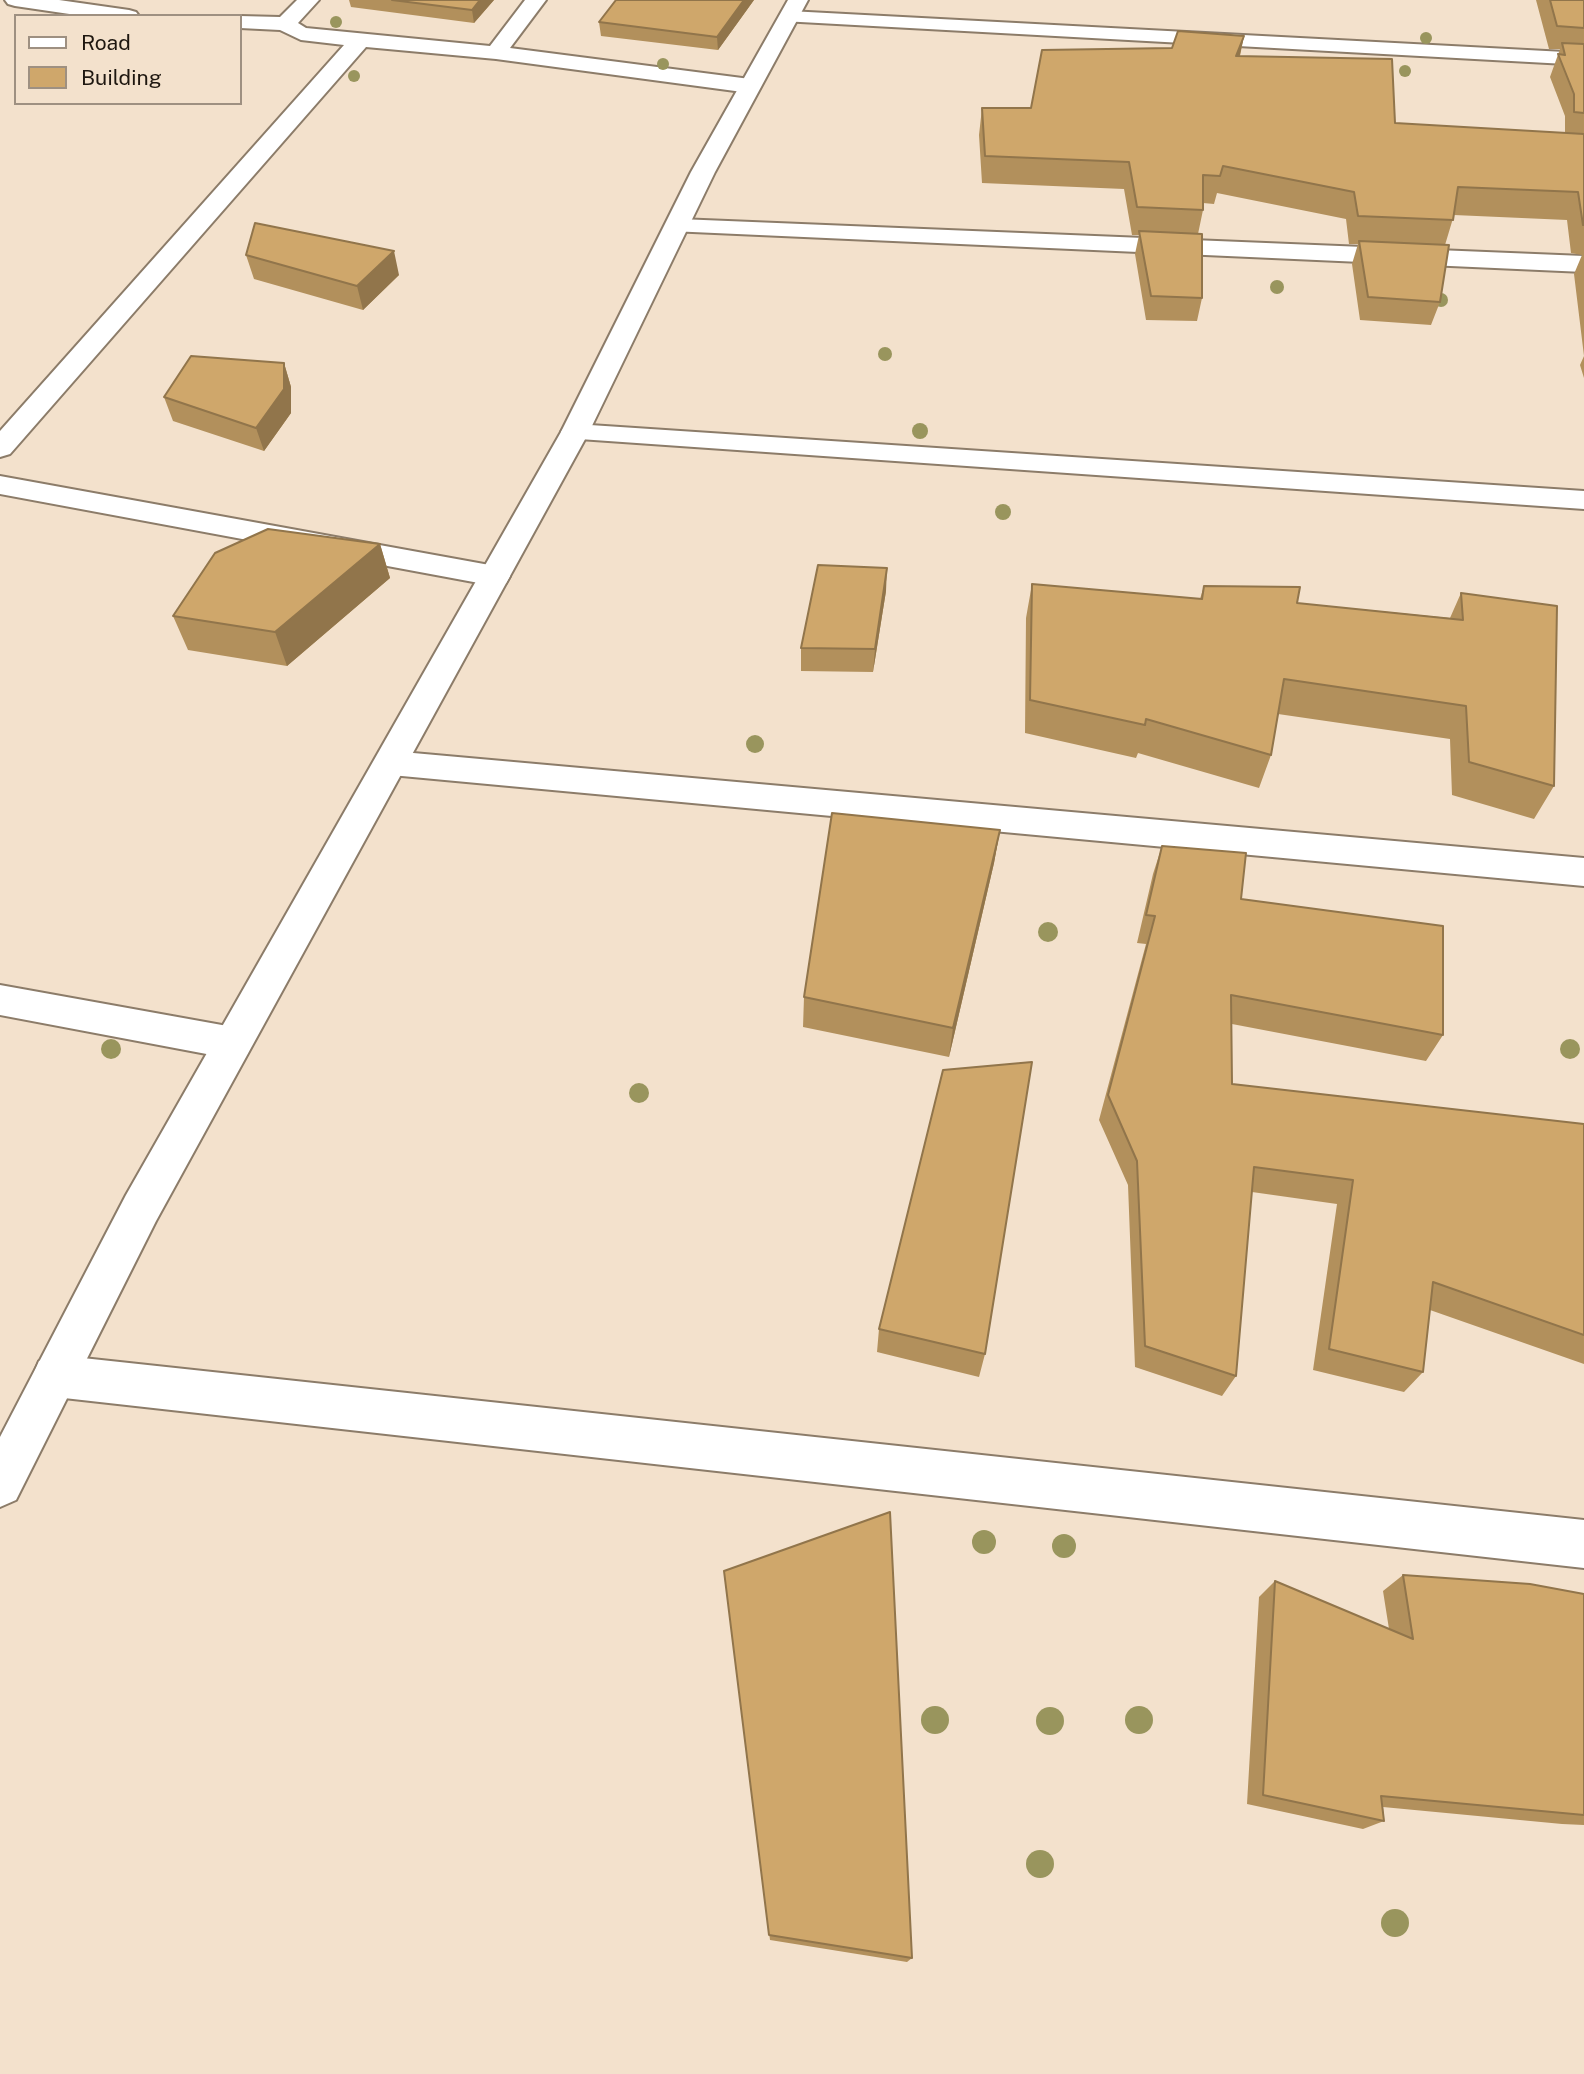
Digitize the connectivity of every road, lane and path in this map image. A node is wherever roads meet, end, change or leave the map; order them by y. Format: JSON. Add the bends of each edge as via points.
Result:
{"nodes":[{"id":1,"x":15,"y":0,"type":"edge"},
{"id":2,"x":309,"y":0,"type":"edge"},
{"id":3,"x":536,"y":0,"type":"edge"},
{"id":4,"x":793,"y":8,"type":"edge"},
{"id":5,"x":115,"y":14,"type":"edge"},
{"id":6,"x":242,"y":22,"type":"edge"},
{"id":7,"x":285,"y":24,"type":"junction"},
{"id":8,"x":361,"y":38,"type":"junction"},
{"id":9,"x":496,"y":53,"type":"junction"},
{"id":10,"x":1584,"y":60,"type":"edge"},
{"id":11,"x":750,"y":86,"type":"junction"},
{"id":12,"x":679,"y":226,"type":"junction"},
{"id":13,"x":1584,"y":264,"type":"edge"},
{"id":14,"x":575,"y":432,"type":"junction"},
{"id":15,"x":0,"y":448,"type":"edge"},
{"id":16,"x":0,"y":485,"type":"edge"},
{"id":17,"x":1584,"y":500,"type":"edge"},
{"id":18,"x":495,"y":576,"type":"junction"},
{"id":19,"x":391,"y":763,"type":"junction"},
{"id":20,"x":1584,"y":872,"type":"edge"},
{"id":21,"x":0,"y":1000,"type":"edge"},
{"id":22,"x":233,"y":1043,"type":"junction"},
{"id":23,"x":55,"y":1376,"type":"junction"},
{"id":24,"x":0,"y":1484,"type":"edge"},
{"id":25,"x":1584,"y":1544,"type":"edge"}],
"edges":[{"from":1,"to":5,"type":"street"},
{"from":2,"to":7,"type":"street"},
{"from":3,"to":9,"type":"street"},
{"from":4,"to":10,"type":"street"},
{"from":4,"to":11,"type":"street"},
{"from":6,"to":7,"type":"street"},
{"from":7,"to":8,"type":"street","via":[[301,33]]},
{"from":8,"to":9,"type":"street"},
{"from":8,"to":15,"type":"street"},
{"from":9,"to":11,"type":"street"},
{"from":11,"to":12,"type":"street"},
{"from":12,"to":13,"type":"street"},
{"from":12,"to":14,"type":"street"},
{"from":14,"to":17,"type":"street"},
{"from":14,"to":18,"type":"street"},
{"from":16,"to":18,"type":"street"},
{"from":18,"to":19,"type":"street"},
{"from":19,"to":20,"type":"street"},
{"from":19,"to":22,"type":"street"},
{"from":21,"to":22,"type":"street"},
{"from":22,"to":23,"type":"street"},
{"from":23,"to":24,"type":"street"},
{"from":23,"to":25,"type":"street"}]}
